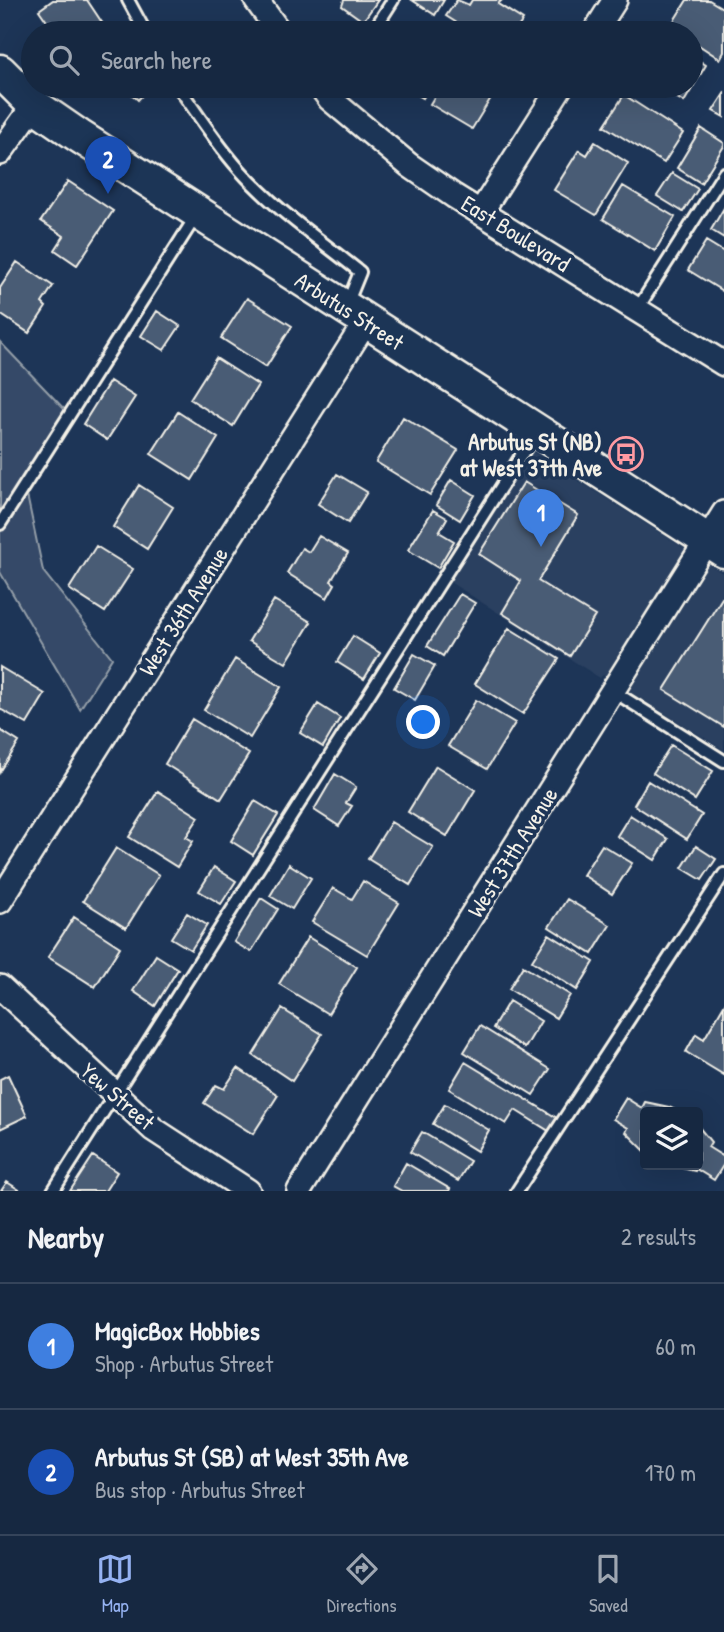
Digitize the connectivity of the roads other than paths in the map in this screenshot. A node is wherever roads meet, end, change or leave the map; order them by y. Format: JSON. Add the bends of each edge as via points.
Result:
{"nodes":[{"id":1,"x":128,"y":0,"type":"edge"},
{"id":2,"x":256,"y":0,"type":"edge"},
{"id":3,"x":393,"y":0,"type":"edge"},
{"id":4,"x":615,"y":0,"type":"edge"},
{"id":5,"x":139,"y":21,"type":"edge"},
{"id":6,"x":271,"y":21,"type":"edge"},
{"id":7,"x":380,"y":21,"type":"edge"},
{"id":8,"x":602,"y":21,"type":"edge"},
{"id":9,"x":0,"y":71,"type":"edge"},
{"id":10,"x":21,"y":92,"type":"edge"},
{"id":11,"x":27,"y":98,"type":"edge"},
{"id":12,"x":186,"y":98,"type":"edge"},
{"id":13,"x":338,"y":98,"type":"edge"},
{"id":14,"x":553,"y":98,"type":"edge"},
{"id":15,"x":34,"y":105,"type":"junction"},
{"id":16,"x":0,"y":153,"type":"edge"},
{"id":17,"x":724,"y":173,"type":"edge"},
{"id":18,"x":481,"y":212,"type":"junction"},
{"id":19,"x":198,"y":213,"type":"junction"},
{"id":20,"x":638,"y":308,"type":"junction"},
{"id":21,"x":356,"y":313,"type":"junction"},
{"id":22,"x":724,"y":364,"type":"edge"},
{"id":23,"x":537,"y":431,"type":"junction"},
{"id":24,"x":724,"y":513,"type":"edge"},
{"id":25,"x":0,"y":524,"type":"edge"},
{"id":26,"x":716,"y":545,"type":"edge"},
{"id":27,"x":613,"y":691,"type":"junction"},
{"id":28,"x":724,"y":761,"type":"edge"},
{"id":29,"x":724,"y":874,"type":"edge"},
{"id":30,"x":0,"y":901,"type":"edge"},
{"id":31,"x":0,"y":987,"type":"edge"},
{"id":32,"x":113,"y":1094,"type":"junction"},
{"id":33,"x":53,"y":1191,"type":"edge"},
{"id":34,"x":248,"y":1191,"type":"edge"},
{"id":35,"x":299,"y":1191,"type":"edge"},
{"id":36,"x":517,"y":1191,"type":"edge"}],
"edges":[{"from":1,"to":5,"type":"lane"},
{"from":2,"to":6,"type":"street"},
{"from":3,"to":7,"type":"lane"},
{"from":4,"to":8,"type":"street"},
{"from":9,"to":10,"type":"main road","name":"Arbutus Street"},
{"from":11,"to":15,"type":"main road","name":"Arbutus Street"},
{"from":12,"to":21,"type":"lane","via":[[241,171],[360,272]]},
{"from":13,"to":18,"type":"street","name":"East Boulevard","via":[[409,165]]},
{"from":14,"to":18,"type":"street"},
{"from":15,"to":16,"type":"street"},
{"from":15,"to":19,"type":"main road","name":"Arbutus Street"},
{"from":17,"to":20,"type":"lane"},
{"from":18,"to":20,"type":"street","name":"East Boulevard"},
{"from":19,"to":21,"type":"main road","name":"Arbutus Street"},
{"from":19,"to":25,"type":"lane"},
{"from":20,"to":22,"type":"street","name":"East Boulevard"},
{"from":21,"to":23,"type":"main road","name":"Arbutus Street"},
{"from":21,"to":30,"type":"street","name":"West 36th Avenue"},
{"from":23,"to":26,"type":"main road","name":"Arbutus Street"},
{"from":23,"to":32,"type":"lane"},
{"from":24,"to":26,"type":"street","name":"West 37th Avenue"},
{"from":26,"to":27,"type":"street","name":"West 37th Avenue"},
{"from":27,"to":28,"type":"lane"},
{"from":27,"to":35,"type":"street","name":"West 37th Avenue"},
{"from":29,"to":36,"type":"lane"},
{"from":31,"to":32,"type":"street","name":"Yew Street"},
{"from":32,"to":33,"type":"lane"},
{"from":32,"to":34,"type":"street","name":"Yew Street","via":[[153,1129]]}]}
